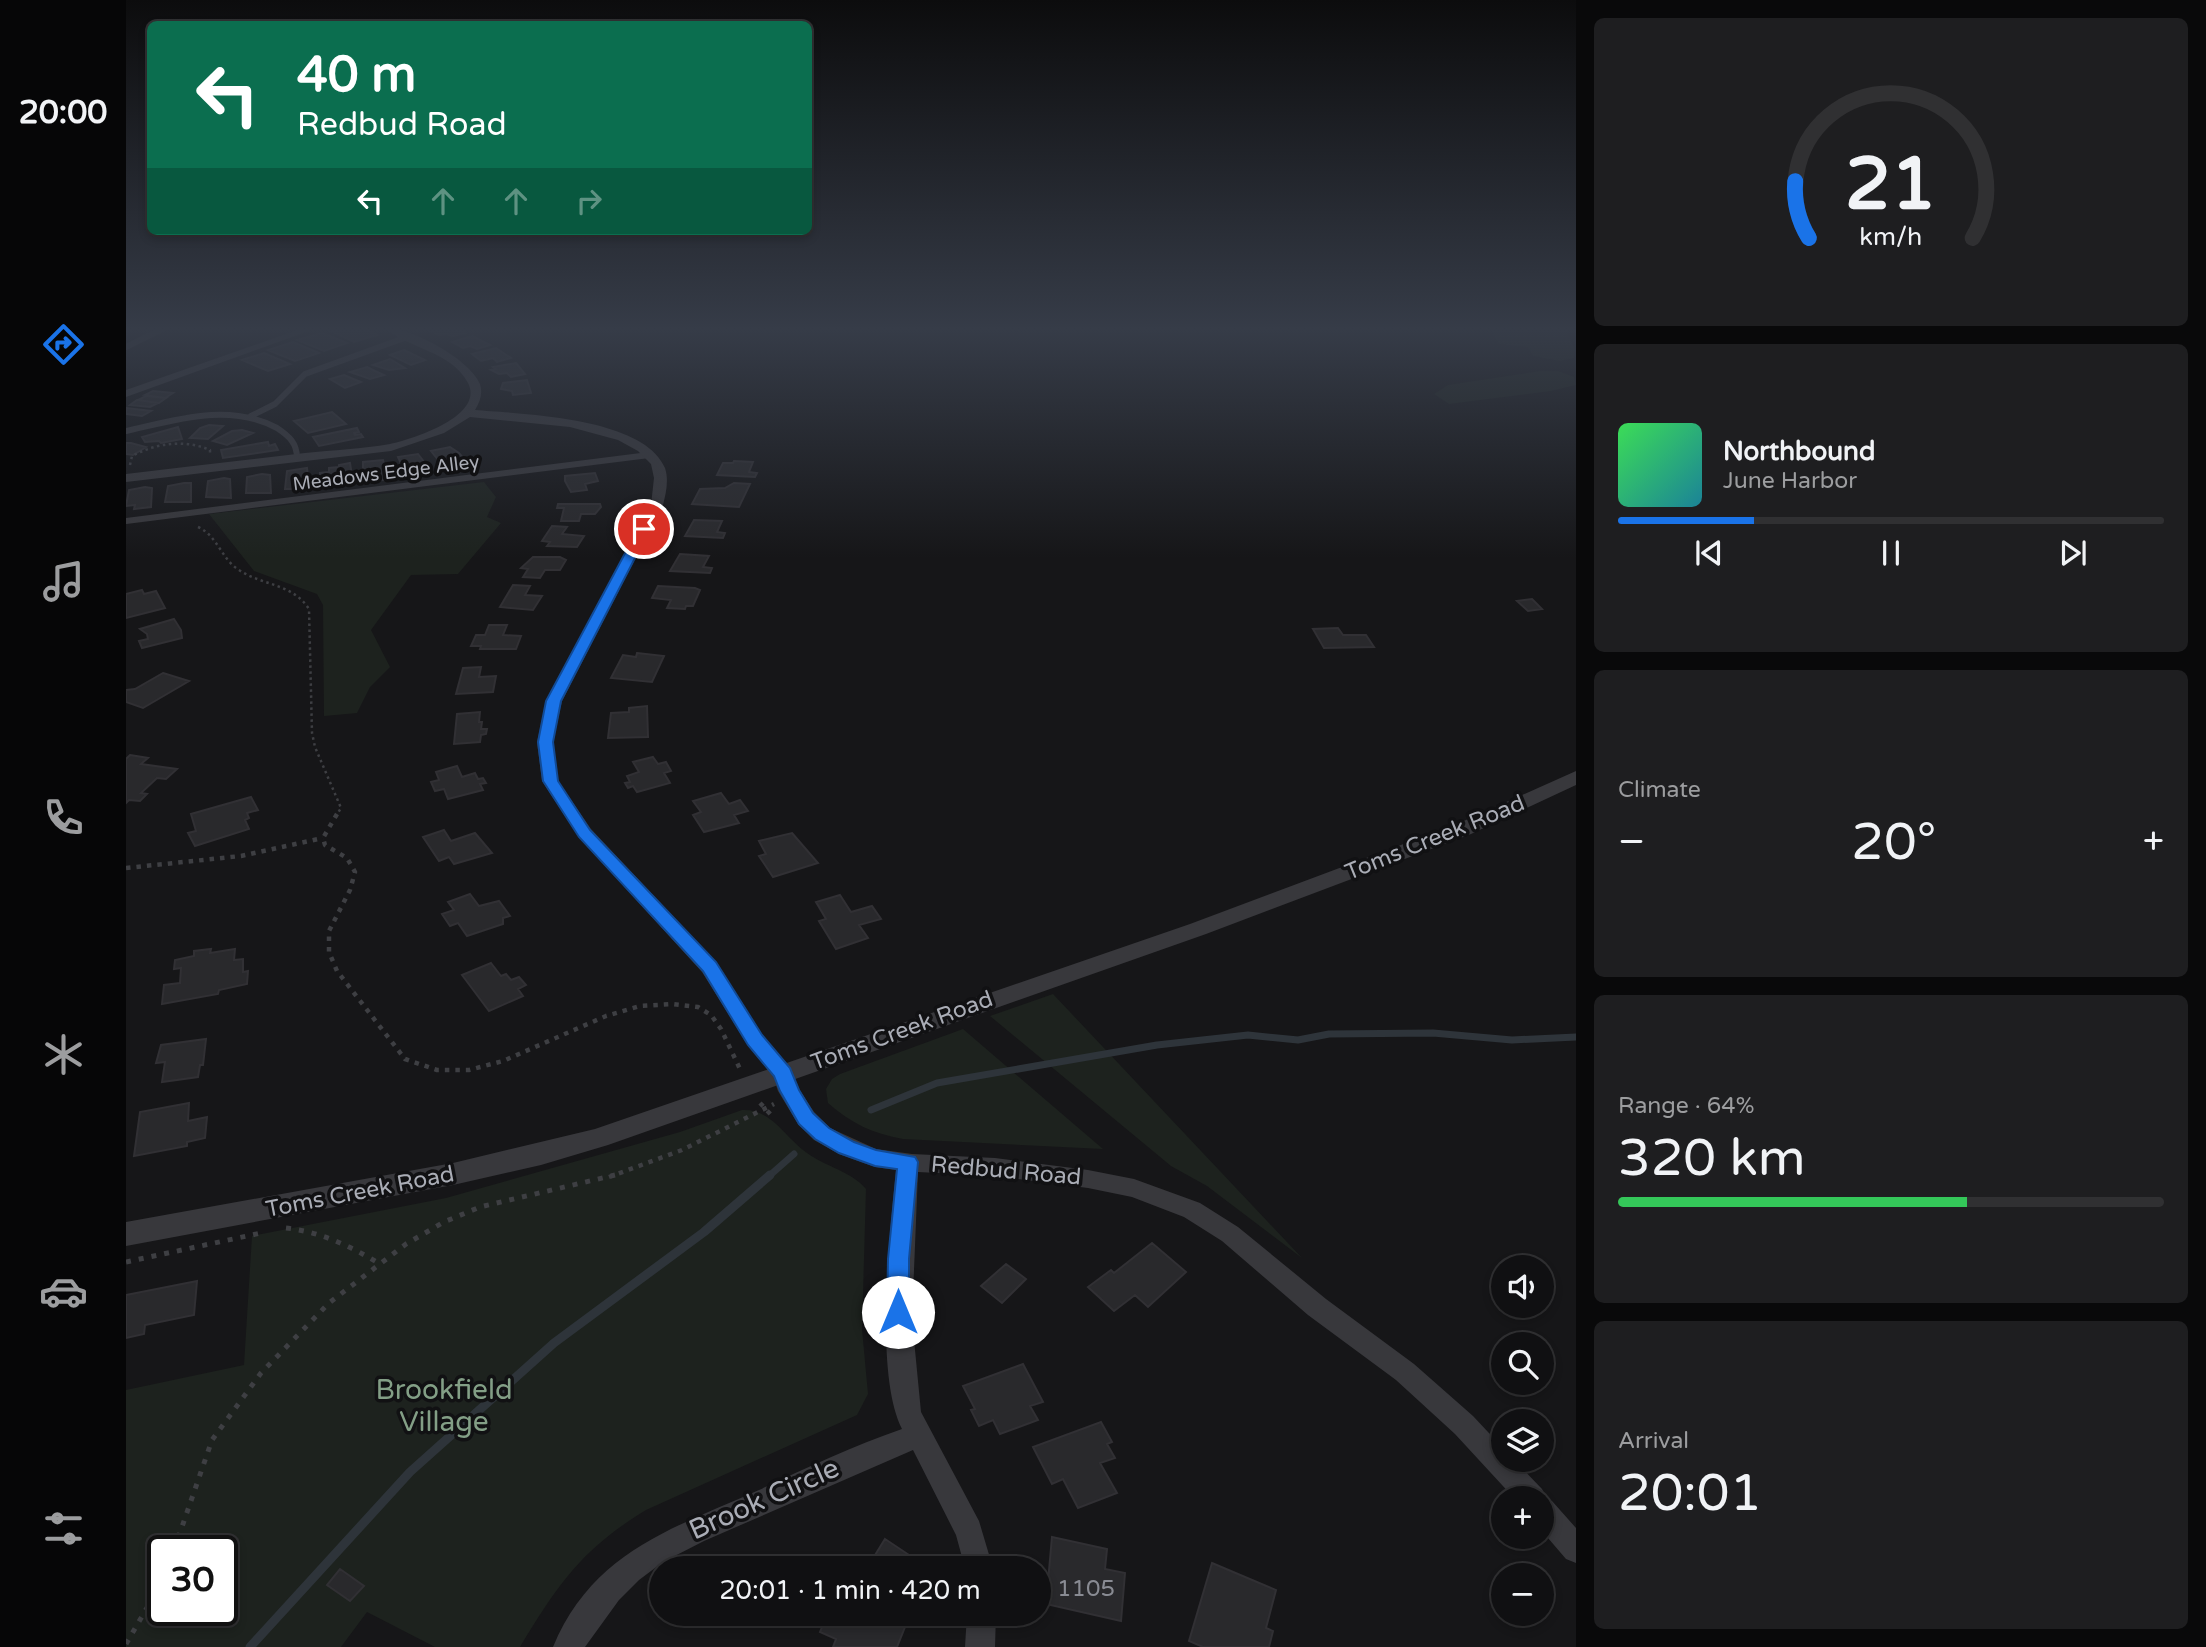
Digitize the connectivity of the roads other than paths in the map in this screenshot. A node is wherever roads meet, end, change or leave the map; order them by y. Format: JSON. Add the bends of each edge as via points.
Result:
{"nodes":[{"id":1,"x":273,"y":405,"type":"edge"},
{"id":2,"x":471,"y":405,"type":"edge"},
{"id":3,"x":468,"y":413,"type":"junction"},
{"id":4,"x":251,"y":416,"type":"junction"},
{"id":5,"x":126,"y":431,"type":"edge"},
{"id":6,"x":649,"y":455,"type":"junction"},
{"id":7,"x":297,"y":458,"type":"junction"},
{"id":8,"x":127,"y":475,"type":"edge"},
{"id":9,"x":126,"y":521,"type":"edge"},
{"id":10,"x":1576,"y":777,"type":"edge"},
{"id":11,"x":787,"y":1085,"type":"junction"},
{"id":12,"x":908,"y":1162,"type":"junction"},
{"id":13,"x":126,"y":1234,"type":"edge"},
{"id":14,"x":919,"y":1435,"type":"junction"},
{"id":15,"x":1521,"y":1486,"type":"edge"},
{"id":16,"x":1554,"y":1524,"type":"edge"},
{"id":17,"x":1576,"y":1549,"type":"edge"},
{"id":18,"x":976,"y":1556,"type":"edge"},
{"id":19,"x":981,"y":1626,"type":"edge"},
{"id":20,"x":568,"y":1647,"type":"edge"},
{"id":21,"x":980,"y":1647,"type":"edge"}],
"edges":[{"from":1,"to":4,"type":"lane"},
{"from":2,"to":3,"type":"street"},
{"from":3,"to":6,"type":"street","via":[[598,429]]},
{"from":3,"to":7,"type":"street","via":[[452,426],[412,442]]},
{"from":4,"to":5,"type":"lane","via":[[207,415]]},
{"from":4,"to":7,"type":"lane","via":[[291,438]]},
{"from":6,"to":9,"type":"lane","name":"Meadows Edge Alley"},
{"from":6,"to":11,"type":"street","name":"Redbud Road","via":[[662,483],[657,505],[554,701],[545,742],[550,781],[585,834],[709,967]]},
{"from":7,"to":8,"type":"street"},
{"from":10,"to":11,"type":"street","name":"Toms Creek Road","via":[[1510,810],[1384,860]]},
{"from":11,"to":12,"type":"street","name":"Redbud Road","via":[[806,1118],[822,1134],[875,1158]]},
{"from":11,"to":13,"type":"street","name":"Toms Creek Road","via":[[749,1086],[599,1138],[513,1161]]},
{"from":12,"to":14,"type":"street","via":[[898,1259],[899,1340],[908,1414]]},
{"from":12,"to":15,"type":"street","name":"Redbud Road","via":[[1088,1179],[1134,1188],[1192,1210],[1230,1234],[1405,1373],[1464,1425]]},
{"from":14,"to":18,"type":"street","via":[[970,1531]]},
{"from":14,"to":20,"type":"street","name":"Brook Circle","via":[[859,1456],[683,1534],[638,1562],[611,1587]]},
{"from":16,"to":17,"type":"street"},
{"from":19,"to":21,"type":"street"}]}
